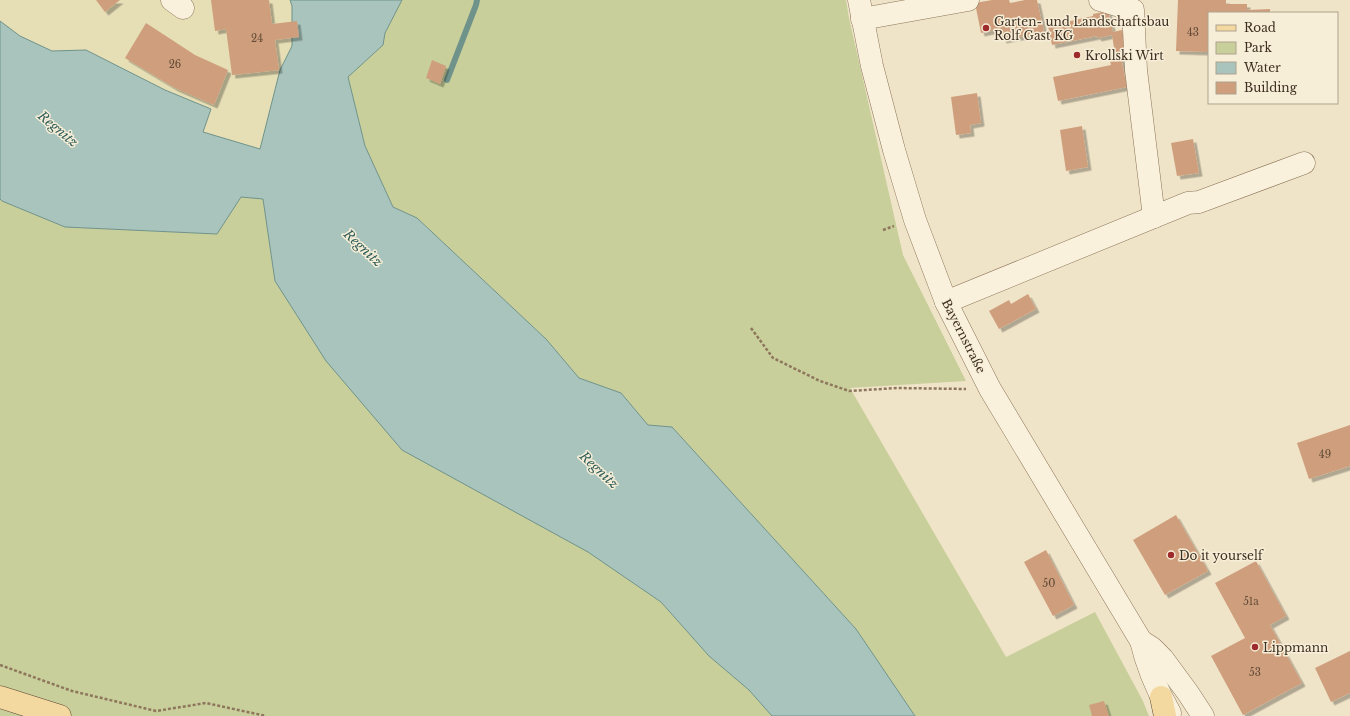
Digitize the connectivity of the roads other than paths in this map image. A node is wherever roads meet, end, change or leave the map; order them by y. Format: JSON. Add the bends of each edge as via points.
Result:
{"nodes":[{"id":1,"x":968,"y":0,"type":"edge"},
{"id":2,"x":1100,"y":0,"type":"edge"},
{"id":3,"x":861,"y":10,"type":"edge"},
{"id":4,"x":1304,"y":162,"type":"dead end"},
{"id":5,"x":1154,"y":218,"type":"junction"},
{"id":6,"x":946,"y":302,"type":"junction"},
{"id":7,"x":1141,"y":641,"type":"junction"},
{"id":8,"x":0,"y":697,"type":"edge"},
{"id":9,"x":1163,"y":706,"type":"edge"},
{"id":10,"x":60,"y":716,"type":"edge"},
{"id":11,"x":1171,"y":716,"type":"edge"},
{"id":12,"x":1203,"y":716,"type":"edge"}],
"edges":[{"from":1,"to":3,"type":"street"},
{"from":2,"to":5,"type":"street","via":[[1133,10],[1136,70]]},
{"from":3,"to":6,"type":"street","name":"Bayernstraße","via":[[872,66],[894,150],[915,220]]},
{"from":4,"to":5,"type":"street","via":[[1199,202],[1188,203]]},
{"from":5,"to":6,"type":"street"},
{"from":6,"to":7,"type":"street","name":"Bayernstraße","via":[[990,389]]},
{"from":7,"to":9,"type":"street","name":"Bayernstraße"},
{"from":7,"to":12,"type":"street","name":"Bayernstraße","via":[[1163,660]]},
{"from":8,"to":10,"type":"main road"},
{"from":9,"to":11,"type":"street","name":"Bayernstraße"}]}
